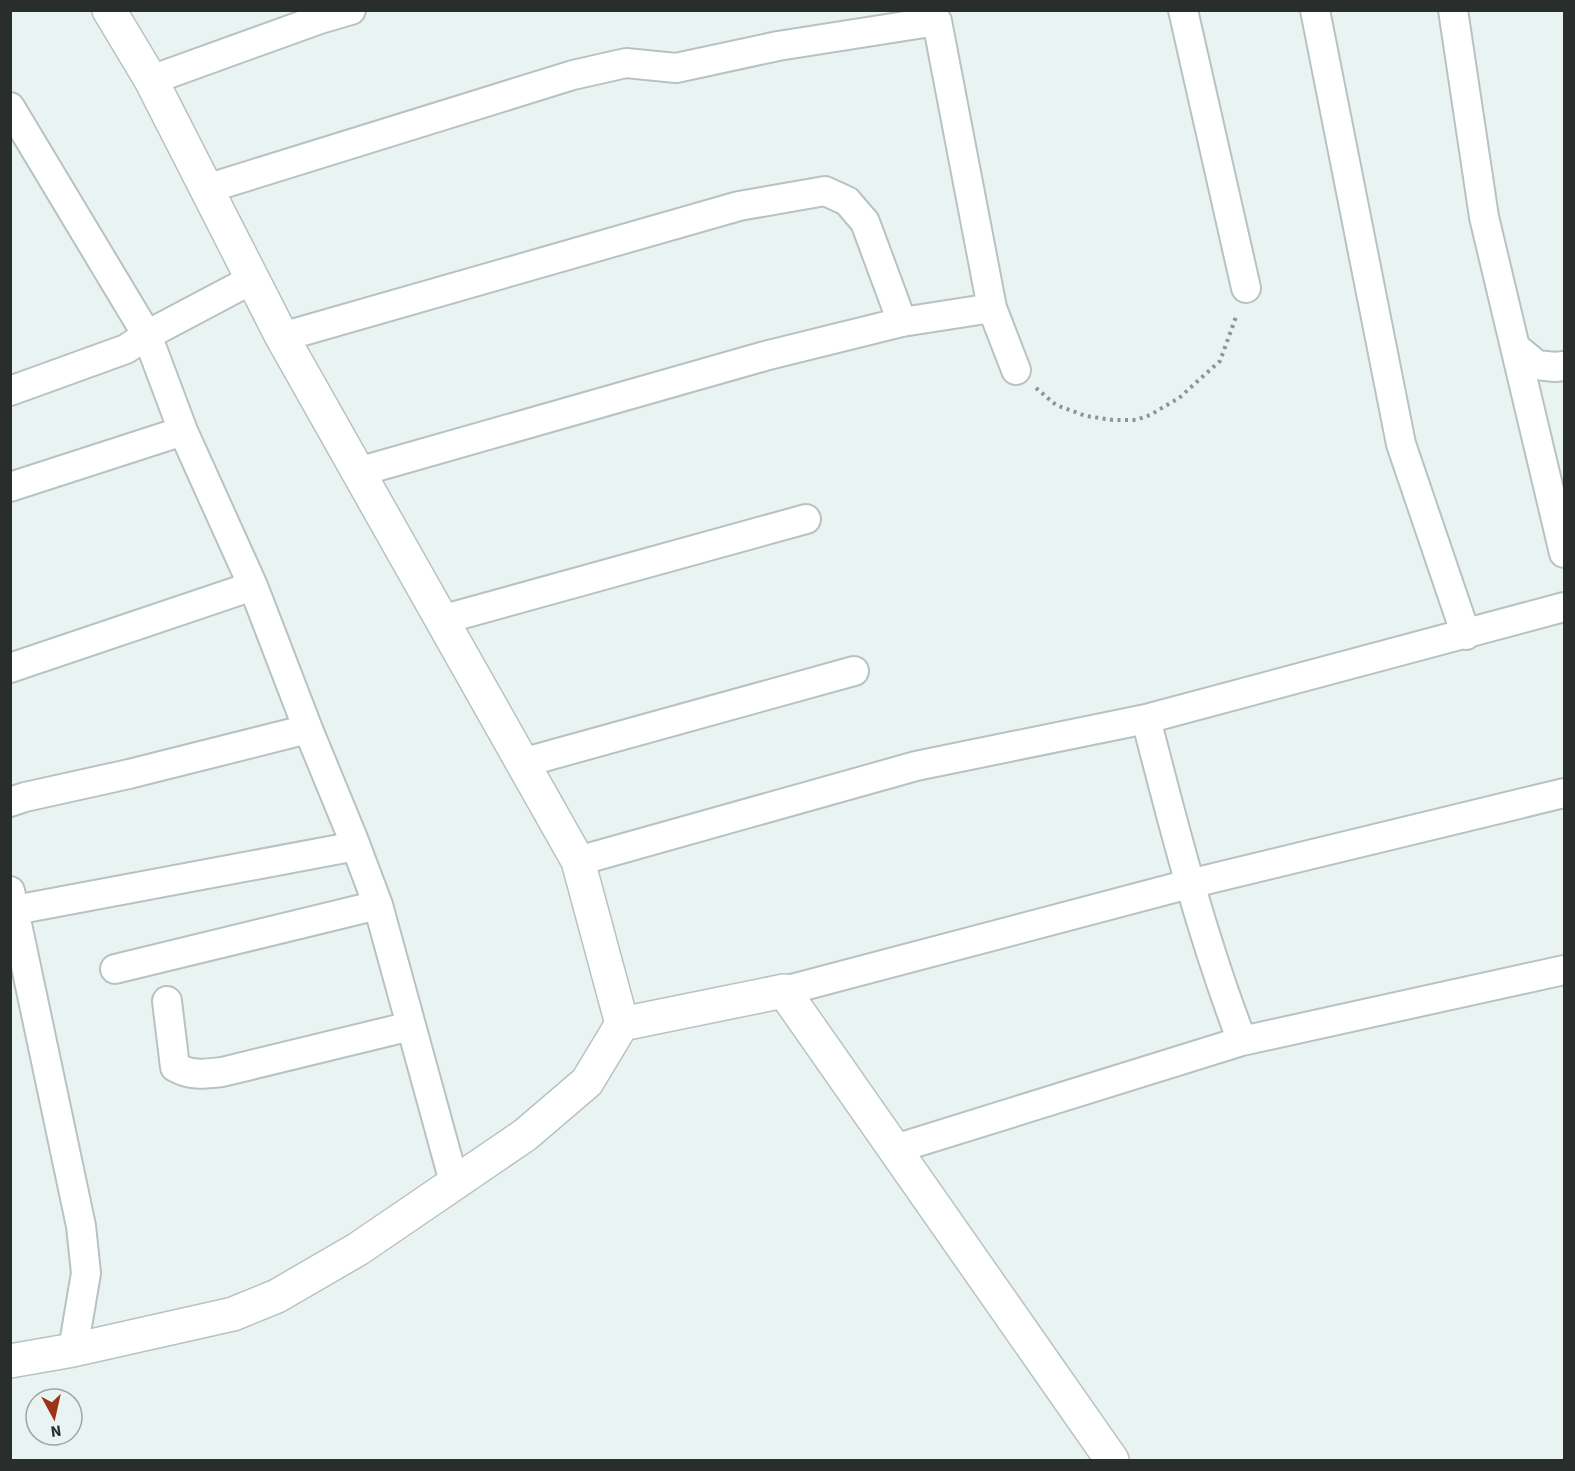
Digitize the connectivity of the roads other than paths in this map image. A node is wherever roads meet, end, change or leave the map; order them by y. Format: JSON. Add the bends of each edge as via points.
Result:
{"nodes":[{"id":1,"x":110,"y":10,"type":"edge"},
{"id":2,"x":351,"y":10,"type":"edge"},
{"id":3,"x":1182,"y":10,"type":"edge"},
{"id":4,"x":1315,"y":10,"type":"edge"},
{"id":5,"x":1453,"y":10,"type":"edge"},
{"id":6,"x":151,"y":80,"type":"junction"},
{"id":7,"x":10,"y":107,"type":"edge"},
{"id":8,"x":206,"y":189,"type":"junction"},
{"id":9,"x":252,"y":279,"type":"junction"},
{"id":10,"x":1246,"y":288,"type":"road end"},
{"id":11,"x":992,"y":308,"type":"junction"},
{"id":12,"x":902,"y":322,"type":"junction"},
{"id":13,"x":147,"y":335,"type":"junction"},
{"id":14,"x":282,"y":337,"type":"junction"},
{"id":15,"x":1515,"y":347,"type":"junction"},
{"id":16,"x":1564,"y":366,"type":"edge"},
{"id":17,"x":1016,"y":370,"type":"road end"},
{"id":18,"x":10,"y":390,"type":"edge"},
{"id":19,"x":183,"y":430,"type":"junction"},
{"id":20,"x":358,"y":472,"type":"junction"},
{"id":21,"x":10,"y":487,"type":"edge"},
{"id":22,"x":806,"y":519,"type":"dead end"},
{"id":23,"x":1564,"y":553,"type":"edge"},
{"id":24,"x":253,"y":586,"type":"junction"},
{"id":25,"x":1564,"y":607,"type":"edge"},
{"id":26,"x":441,"y":620,"type":"junction"},
{"id":27,"x":1466,"y":635,"type":"junction"},
{"id":28,"x":10,"y":668,"type":"edge"},
{"id":29,"x":854,"y":671,"type":"dead end"},
{"id":30,"x":1146,"y":719,"type":"junction"},
{"id":31,"x":308,"y":729,"type":"junction"},
{"id":32,"x":522,"y":763,"type":"junction"},
{"id":33,"x":1564,"y":793,"type":"edge"},
{"id":34,"x":10,"y":802,"type":"edge"},
{"id":35,"x":356,"y":846,"type":"junction"},
{"id":36,"x":578,"y":861,"type":"junction"},
{"id":37,"x":1189,"y":884,"type":"junction"},
{"id":38,"x":13,"y":900,"type":"edge"},
{"id":39,"x":378,"y":905,"type":"junction"},
{"id":40,"x":115,"y":969,"type":"dead end"},
{"id":41,"x":1564,"y":970,"type":"edge"},
{"id":42,"x":784,"y":991,"type":"junction"},
{"id":43,"x":167,"y":1001,"type":"dead end"},
{"id":44,"x":622,"y":1024,"type":"junction"},
{"id":45,"x":411,"y":1026,"type":"junction"},
{"id":46,"x":1242,"y":1041,"type":"junction"},
{"id":47,"x":895,"y":1149,"type":"junction"},
{"id":48,"x":454,"y":1182,"type":"junction"},
{"id":49,"x":73,"y":1350,"type":"junction"},
{"id":50,"x":10,"y":1361,"type":"edge"},
{"id":51,"x":1112,"y":1461,"type":"edge"}],
"edges":[{"from":1,"to":6,"type":"street"},
{"from":2,"to":6,"type":"street"},
{"from":3,"to":10,"type":"street"},
{"from":4,"to":27,"type":"street","via":[[1401,444]]},
{"from":5,"to":15,"type":"street","via":[[1484,217]]},
{"from":6,"to":8,"type":"street"},
{"from":7,"to":13,"type":"street"},
{"from":8,"to":9,"type":"street"},
{"from":8,"to":11,"type":"street","via":[[573,75],[626,63],[675,68],[778,46],[937,21]]},
{"from":9,"to":13,"type":"street"},
{"from":9,"to":14,"type":"street"},
{"from":11,"to":12,"type":"street"},
{"from":11,"to":17,"type":"street"},
{"from":12,"to":14,"type":"street","via":[[865,222],[847,201],[825,192],[739,206]]},
{"from":12,"to":20,"type":"street","via":[[765,356]]},
{"from":13,"to":18,"type":"street","via":[[126,349]]},
{"from":13,"to":19,"type":"street"},
{"from":14,"to":20,"type":"street"},
{"from":15,"to":16,"type":"street","via":[[1537,364]]},
{"from":15,"to":23,"type":"street"},
{"from":19,"to":21,"type":"street"},
{"from":19,"to":24,"type":"street"},
{"from":20,"to":26,"type":"street"},
{"from":22,"to":26,"type":"street"},
{"from":24,"to":28,"type":"street"},
{"from":24,"to":31,"type":"street"},
{"from":25,"to":27,"type":"street"},
{"from":26,"to":32,"type":"street"},
{"from":27,"to":30,"type":"street"},
{"from":29,"to":32,"type":"street"},
{"from":30,"to":36,"type":"street","via":[[916,766]]},
{"from":30,"to":37,"type":"street"},
{"from":31,"to":34,"type":"street"},
{"from":31,"to":35,"type":"street"},
{"from":32,"to":36,"type":"street"},
{"from":33,"to":37,"type":"street"},
{"from":35,"to":38,"type":"street"},
{"from":35,"to":39,"type":"street"},
{"from":36,"to":44,"type":"street"},
{"from":37,"to":42,"type":"street"},
{"from":37,"to":46,"type":"street"},
{"from":38,"to":49,"type":"street","via":[[81,1226],[86,1273]]},
{"from":39,"to":40,"type":"street"},
{"from":39,"to":45,"type":"street"},
{"from":41,"to":46,"type":"street"},
{"from":42,"to":44,"type":"street"},
{"from":42,"to":47,"type":"street"},
{"from":43,"to":45,"type":"street","via":[[175,1066],[186,1074],[233,1070]]},
{"from":44,"to":48,"type":"street","via":[[587,1082],[525,1135]]},
{"from":45,"to":48,"type":"street"},
{"from":46,"to":47,"type":"street"},
{"from":47,"to":51,"type":"street"},
{"from":48,"to":49,"type":"street","via":[[358,1249],[278,1296],[233,1314]]},
{"from":49,"to":50,"type":"street"}]}
